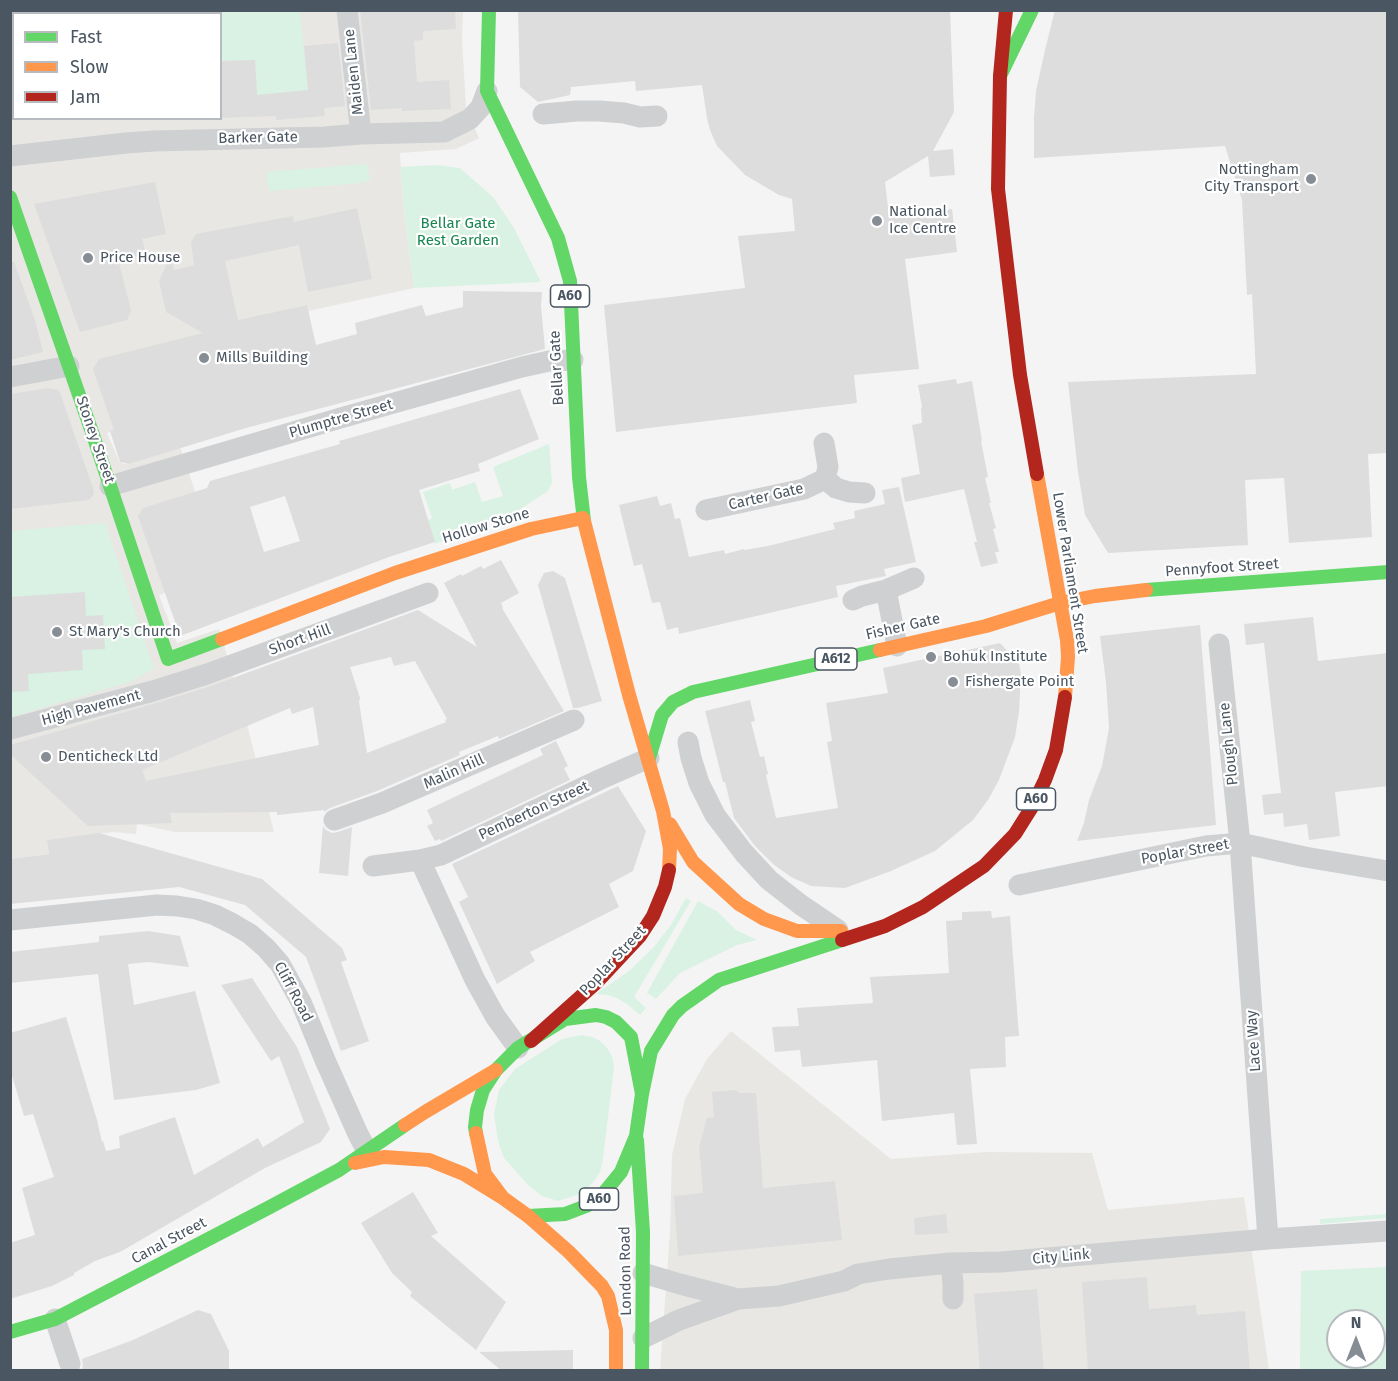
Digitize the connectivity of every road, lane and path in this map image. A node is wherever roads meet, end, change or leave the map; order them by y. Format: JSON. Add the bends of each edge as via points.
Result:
{"nodes":[{"id":1,"x":348,"y":10,"type":"edge"},
{"id":2,"x":489,"y":10,"type":"edge"},
{"id":3,"x":1005,"y":10,"type":"edge"},
{"id":4,"x":1032,"y":10,"type":"edge"},
{"id":5,"x":1000,"y":76,"type":"junction"},
{"id":6,"x":487,"y":90,"type":"junction"},
{"id":7,"x":543,"y":114,"type":"dead end"},
{"id":8,"x":657,"y":116,"type":"dead end"},
{"id":9,"x":361,"y":134,"type":"junction"},
{"id":10,"x":10,"y":156,"type":"edge"},
{"id":11,"x":10,"y":197,"type":"edge"},
{"id":12,"x":573,"y":360,"type":"junction"},
{"id":13,"x":69,"y":366,"type":"junction"},
{"id":14,"x":10,"y":377,"type":"edge"},
{"id":15,"x":824,"y":443,"type":"dead end"},
{"id":16,"x":825,"y":479,"type":"junction"},
{"id":17,"x":110,"y":486,"type":"junction"},
{"id":18,"x":865,"y":493,"type":"dead end"},
{"id":19,"x":706,"y":510,"type":"dead end"},
{"id":20,"x":583,"y":518,"type":"junction"},
{"id":21,"x":1388,"y":572,"type":"edge"},
{"id":22,"x":914,"y":578,"type":"dead end"},
{"id":23,"x":886,"y":590,"type":"junction"},
{"id":24,"x":428,"y":593,"type":"dead end"},
{"id":25,"x":853,"y":600,"type":"dead end"},
{"id":26,"x":1060,"y":603,"type":"junction"},
{"id":27,"x":1219,"y":644,"type":"dead end"},
{"id":28,"x":897,"y":646,"type":"junction"},
{"id":29,"x":168,"y":659,"type":"junction"},
{"id":30,"x":171,"y":685,"type":"junction"},
{"id":31,"x":574,"y":720,"type":"dead end"},
{"id":32,"x":10,"y":729,"type":"edge"},
{"id":33,"x":688,"y":742,"type":"dead end"},
{"id":34,"x":649,"y":758,"type":"junction"},
{"id":35,"x":663,"y":811,"type":"junction"},
{"id":36,"x":334,"y":820,"type":"dead end"},
{"id":37,"x":1240,"y":843,"type":"junction"},
{"id":38,"x":420,"y":860,"type":"junction"},
{"id":39,"x":373,"y":866,"type":"dead end"},
{"id":40,"x":1388,"y":871,"type":"edge"},
{"id":41,"x":1019,"y":885,"type":"dead end"},
{"id":42,"x":10,"y":920,"type":"edge"},
{"id":43,"x":885,"y":926,"type":"junction"},
{"id":44,"x":839,"y":931,"type":"junction"},
{"id":45,"x":525,"y":1045,"type":"junction"},
{"id":46,"x":496,"y":1070,"type":"junction"},
{"id":47,"x":642,"y":1094,"type":"junction"},
{"id":48,"x":636,"y":1136,"type":"junction"},
{"id":49,"x":367,"y":1152,"type":"junction"},
{"id":50,"x":339,"y":1170,"type":"junction"},
{"id":51,"x":502,"y":1198,"type":"junction"},
{"id":52,"x":528,"y":1216,"type":"junction"},
{"id":53,"x":1388,"y":1231,"type":"edge"},
{"id":54,"x":1268,"y":1239,"type":"junction"},
{"id":55,"x":951,"y":1263,"type":"junction"},
{"id":56,"x":643,"y":1273,"type":"junction"},
{"id":57,"x":738,"y":1299,"type":"junction"},
{"id":58,"x":953,"y":1299,"type":"dead end"},
{"id":59,"x":55,"y":1319,"type":"junction"},
{"id":60,"x":10,"y":1332,"type":"edge"},
{"id":61,"x":643,"y":1338,"type":"junction"},
{"id":62,"x":70,"y":1364,"type":"dead end"},
{"id":63,"x":616,"y":1371,"type":"edge"},
{"id":64,"x":642,"y":1371,"type":"edge"}],
"edges":[{"from":1,"to":9,"type":"street","name":"Maiden Lane"},
{"from":2,"to":6,"type":"main road","number":"A60"},
{"from":3,"to":5,"type":"main road","name":"Lower Parliament Street","number":"A60"},
{"from":4,"to":5,"type":"main road"},
{"from":5,"to":26,"type":"main road","name":"Lower Parliament Street","number":"A60","via":[[999,201],[1020,375]]},
{"from":6,"to":9,"type":"street","name":"Barker Gate","via":[[481,107],[470,120],[444,132]]},
{"from":6,"to":12,"type":"main road","name":"Bellar Gate","number":"A60","via":[[564,256],[570,281]]},
{"from":7,"to":8,"type":"street","via":[[599,111]]},
{"from":9,"to":10,"type":"street","name":"Barker Gate","via":[[145,141]]},
{"from":11,"to":13,"type":"main road","name":"Stoney Street"},
{"from":12,"to":17,"type":"street","name":"Plumptre Street","via":[[522,367]]},
{"from":12,"to":20,"type":"main road","name":"Bellar Gate","number":"A60"},
{"from":13,"to":14,"type":"street"},
{"from":13,"to":17,"type":"main road","name":"Stoney Street"},
{"from":15,"to":16,"type":"street","via":[[828,467]]},
{"from":16,"to":18,"type":"street","via":[[836,488]]},
{"from":16,"to":19,"type":"street","name":"Carter Gate","via":[[804,489]]},
{"from":17,"to":29,"type":"main road","name":"Stoney Street"},
{"from":20,"to":29,"type":"main road","name":"Hollow Stone","via":[[531,529],[396,573]]},
{"from":20,"to":34,"type":"main road","number":"A60"},
{"from":21,"to":26,"type":"main road","name":"Pennyfoot Street","number":"A612","via":[[1122,592]]},
{"from":22,"to":23,"type":"street"},
{"from":23,"to":25,"type":"street"},
{"from":23,"to":28,"type":"street"},
{"from":24,"to":30,"type":"street","name":"Short Hill"},
{"from":26,"to":28,"type":"main road","name":"Fisher Gate","number":"A612","via":[[986,626]]},
{"from":26,"to":43,"type":"main road","name":"Lower Parliament Street","number":"A60","via":[[1068,657],[1065,705],[1056,750],[1032,807],[1015,834],[984,866],[923,907]]},
{"from":27,"to":37,"type":"street","name":"Plough Lane"},
{"from":28,"to":34,"type":"main road","name":"Fisher Gate","number":"A612","via":[[693,692],[673,702],[662,716]]},
{"from":29,"to":30,"type":"street","name":"Stoney Street"},
{"from":30,"to":32,"type":"street","name":"High Pavement"},
{"from":31,"to":36,"type":"street","name":"Malin Hill","via":[[393,799]]},
{"from":33,"to":44,"type":"street","via":[[699,783],[715,815],[744,853],[769,880]]},
{"from":34,"to":35,"type":"main road","name":"Poplar Street","number":"A60"},
{"from":34,"to":38,"type":"street","name":"Pemberton Street","via":[[441,855]]},
{"from":35,"to":44,"type":"main road","via":[[693,862],[739,904],[764,919],[797,931]]},
{"from":35,"to":45,"type":"main road","name":"Poplar Street","number":"A60","via":[[670,849],[669,875],[653,916],[640,936],[597,982]]},
{"from":37,"to":40,"type":"street","name":"Poplar Street"},
{"from":37,"to":41,"type":"street","name":"Poplar Street","via":[[1206,846]]},
{"from":37,"to":54,"type":"street","name":"Lace Way"},
{"from":38,"to":39,"type":"street","name":"Pemberton Street"},
{"from":38,"to":45,"type":"street","via":[[500,1024]]},
{"from":42,"to":49,"type":"street","name":"Cliff Road","via":[[177,906],[215,915],[250,934],[280,964],[301,1002]]},
{"from":43,"to":44,"type":"main road"},
{"from":43,"to":47,"type":"main road","name":"Lower Parliament Street","number":"A60","via":[[719,980],[673,1015],[651,1052]]},
{"from":45,"to":46,"type":"main road","number":"A60"},
{"from":45,"to":47,"type":"main road","number":"A60","via":[[565,1019],[606,1017],[631,1037]]},
{"from":46,"to":49,"type":"main road","name":"Canal Street"},
{"from":46,"to":51,"type":"main road","number":"A60","via":[[483,1090],[475,1127],[485,1174]]},
{"from":47,"to":48,"type":"main road","number":"A60"},
{"from":48,"to":52,"type":"main road","number":"A60","via":[[621,1172],[599,1199],[565,1214]]},
{"from":48,"to":56,"type":"main road","name":"London Road","number":"A60"},
{"from":49,"to":50,"type":"main road","name":"Canal Street"},
{"from":50,"to":51,"type":"main road","name":"Canal Street","via":[[384,1156],[429,1160],[464,1174]]},
{"from":50,"to":59,"type":"main road","name":"Canal Street"},
{"from":51,"to":52,"type":"main road","number":"A60"},
{"from":52,"to":63,"type":"main road","name":"London Road","number":"A60","via":[[608,1296],[616,1330]]},
{"from":53,"to":54,"type":"street","name":"City Link"},
{"from":54,"to":55,"type":"street","name":"City Link"},
{"from":55,"to":57,"type":"street","name":"City Link","via":[[858,1274],[779,1296]]},
{"from":55,"to":58,"type":"street"},
{"from":56,"to":57,"type":"street","name":"City Link"},
{"from":56,"to":61,"type":"main road","name":"London Road","number":"A60"},
{"from":57,"to":61,"type":"street","name":"City Link"},
{"from":59,"to":60,"type":"main road","name":"Canal Street"},
{"from":59,"to":62,"type":"street"},
{"from":61,"to":64,"type":"main road","name":"London Road","number":"A60"}]}
